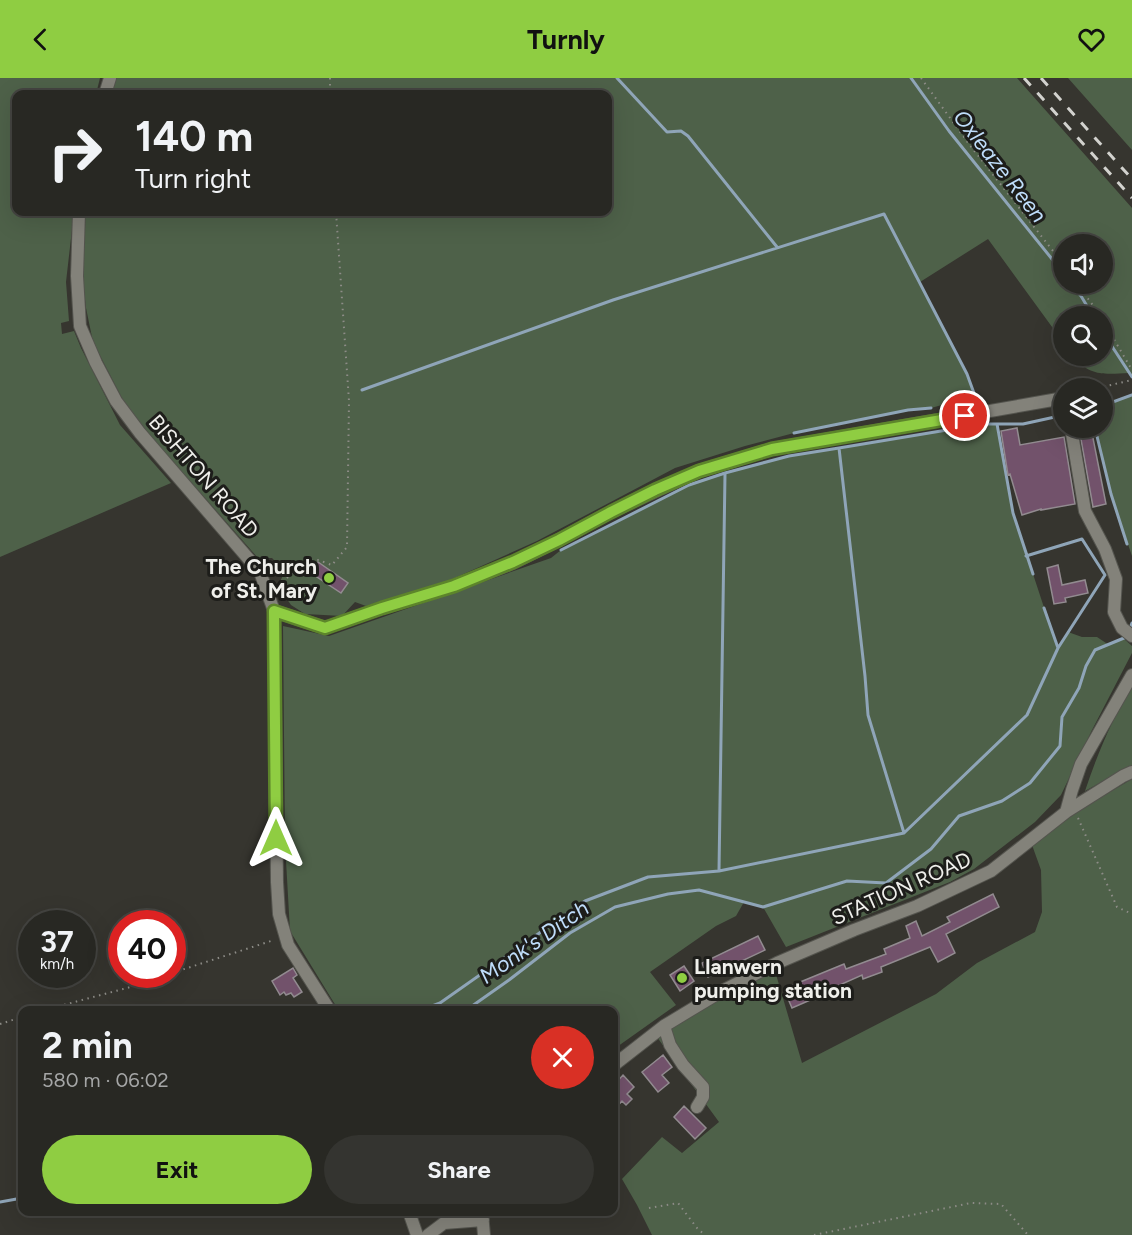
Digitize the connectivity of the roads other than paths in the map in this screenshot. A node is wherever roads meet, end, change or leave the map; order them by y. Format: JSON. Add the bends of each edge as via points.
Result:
{"nodes":[{"id":1,"x":79,"y":216,"type":"edge"},
{"id":2,"x":1053,"y":400,"type":"edge"},
{"id":3,"x":1073,"y":438,"type":"edge"},
{"id":4,"x":274,"y":611,"type":"junction"},
{"id":5,"x":1127,"y":632,"type":"edge"},
{"id":6,"x":1132,"y":675,"type":"edge"},
{"id":7,"x":1132,"y":772,"type":"edge"},
{"id":8,"x":1070,"y":810,"type":"junction"},
{"id":9,"x":327,"y":1006,"type":"edge"},
{"id":10,"x":664,"y":1026,"type":"junction"},
{"id":11,"x":618,"y":1062,"type":"edge"},
{"id":12,"x":697,"y":1107,"type":"dead end"},
{"id":13,"x":410,"y":1216,"type":"edge"},
{"id":14,"x":482,"y":1216,"type":"edge"},
{"id":15,"x":417,"y":1235,"type":"edge"},
{"id":16,"x":428,"y":1235,"type":"edge"},
{"id":17,"x":484,"y":1235,"type":"edge"}],
"edges":[{"from":1,"to":4,"type":"street","name":"BISHTON ROAD","via":[[80,326],[96,363],[116,401],[140,433],[260,572]]},
{"from":2,"to":4,"type":"street","via":[[772,449],[699,471],[513,562],[454,586],[325,628]]},
{"from":3,"to":5,"type":"street","via":[[1085,511],[1113,568],[1114,612]]},
{"from":4,"to":9,"type":"street","name":"BISHTON ROAD","via":[[279,914],[288,945]]},
{"from":6,"to":8,"type":"street","via":[[1081,764]]},
{"from":7,"to":8,"type":"street","name":"STATION ROAD"},
{"from":8,"to":10,"type":"street","name":"STATION ROAD","via":[[991,871],[777,963]]},
{"from":10,"to":11,"type":"street","name":"STATION ROAD"},
{"from":10,"to":12,"type":"street","via":[[670,1045],[703,1088],[704,1097]]},
{"from":13,"to":15,"type":"street"},
{"from":14,"to":16,"type":"street","via":[[444,1223]]},
{"from":14,"to":17,"type":"street"}]}
